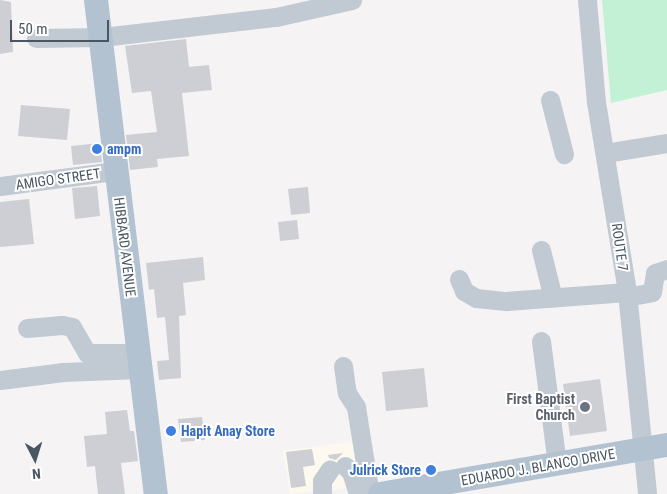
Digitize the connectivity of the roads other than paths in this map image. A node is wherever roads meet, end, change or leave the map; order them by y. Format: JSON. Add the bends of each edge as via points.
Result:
{"nodes":[{"id":1,"x":96,"y":0,"type":"edge"},
{"id":2,"x":352,"y":0,"type":"edge"},
{"id":3,"x":587,"y":0,"type":"edge"},
{"id":4,"x":102,"y":37,"type":"junction"},
{"id":5,"x":36,"y":38,"type":"dead end"},
{"id":6,"x":550,"y":100,"type":"dead end"},
{"id":7,"x":667,"y":143,"type":"edge"},
{"id":8,"x":605,"y":153,"type":"junction"},
{"id":9,"x":564,"y":154,"type":"dead end"},
{"id":10,"x":116,"y":171,"type":"junction"},
{"id":11,"x":0,"y":186,"type":"edge"},
{"id":12,"x":541,"y":250,"type":"dead end"},
{"id":13,"x":667,"y":269,"type":"edge"},
{"id":14,"x":459,"y":279,"type":"dead end"},
{"id":15,"x":627,"y":295,"type":"junction"},
{"id":16,"x":553,"y":298,"type":"junction"},
{"id":17,"x":27,"y":328,"type":"dead end"},
{"id":18,"x":541,"y":341,"type":"dead end"},
{"id":19,"x":139,"y":361,"type":"junction"},
{"id":20,"x":343,"y":366,"type":"dead end"},
{"id":21,"x":0,"y":380,"type":"edge"},
{"id":22,"x":667,"y":445,"type":"edge"},
{"id":23,"x":643,"y":448,"type":"junction"},
{"id":24,"x":557,"y":464,"type":"junction"},
{"id":25,"x":156,"y":494,"type":"edge"},
{"id":26,"x":322,"y":494,"type":"edge"},
{"id":27,"x":358,"y":494,"type":"edge"},
{"id":28,"x":370,"y":494,"type":"edge"},
{"id":29,"x":380,"y":494,"type":"edge"},
{"id":30,"x":646,"y":494,"type":"edge"}],
"edges":[{"from":1,"to":4,"type":"main road","name":"HIBBARD AVENUE"},
{"from":2,"to":4,"type":"street","via":[[276,17]]},
{"from":3,"to":8,"type":"street","name":"ROUTE 7","via":[[596,102]]},
{"from":4,"to":5,"type":"street"},
{"from":4,"to":10,"type":"main road","name":"HIBBARD AVENUE"},
{"from":6,"to":9,"type":"street"},
{"from":7,"to":8,"type":"street"},
{"from":8,"to":15,"type":"street","name":"ROUTE 7"},
{"from":10,"to":11,"type":"street","name":"AMIGO STREET"},
{"from":10,"to":19,"type":"main road","name":"HIBBARD AVENUE"},
{"from":12,"to":16,"type":"street"},
{"from":13,"to":15,"type":"street","via":[[654,273],[652,292]]},
{"from":14,"to":16,"type":"street","via":[[464,290],[476,298],[506,301]]},
{"from":15,"to":16,"type":"street"},
{"from":15,"to":23,"type":"street","name":"ROUTE 7"},
{"from":17,"to":19,"type":"street","via":[[62,325],[72,328],[87,353]]},
{"from":18,"to":24,"type":"street"},
{"from":19,"to":21,"type":"street"},
{"from":19,"to":25,"type":"main road","name":"HIBBARD AVENUE"},
{"from":20,"to":28,"type":"street","via":[[347,393],[356,407]]},
{"from":22,"to":23,"type":"main road","name":"EDUARDO J. BLANCO DRIVE"},
{"from":23,"to":24,"type":"main road","name":"EDUARDO J. BLANCO DRIVE"},
{"from":23,"to":30,"type":"street","name":"ROUTE 7"},
{"from":24,"to":29,"type":"main road","name":"EDUARDO J. BLANCO DRIVE"},
{"from":26,"to":27,"type":"street","via":[[322,481],[337,468],[351,472]]}]}
